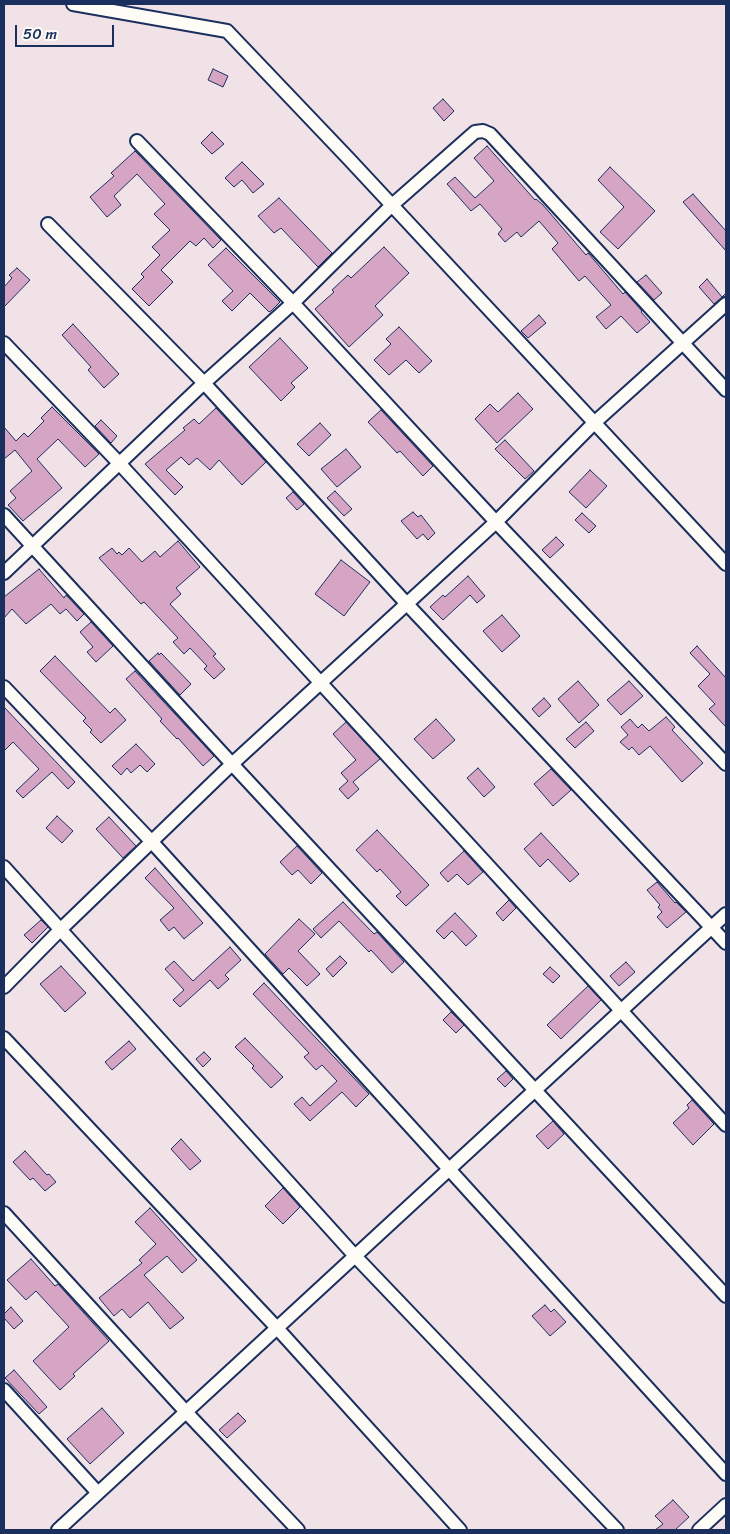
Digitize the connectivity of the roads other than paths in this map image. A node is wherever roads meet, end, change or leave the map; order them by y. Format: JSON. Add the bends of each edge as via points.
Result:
{"nodes":[{"id":1,"x":73,"y":4,"type":"edge"},
{"id":2,"x":137,"y":141,"type":"dead end"},
{"id":3,"x":391,"y":206,"type":"junction"},
{"id":4,"x":48,"y":224,"type":"dead end"},
{"id":5,"x":293,"y":303,"type":"junction"},
{"id":6,"x":726,"y":304,"type":"edge"},
{"id":7,"x":4,"y":343,"type":"edge"},
{"id":8,"x":682,"y":343,"type":"junction"},
{"id":9,"x":204,"y":383,"type":"junction"},
{"id":10,"x":726,"y":390,"type":"edge"},
{"id":11,"x":594,"y":423,"type":"junction"},
{"id":12,"x":119,"y":464,"type":"junction"},
{"id":13,"x":4,"y":515,"type":"edge"},
{"id":14,"x":496,"y":522,"type":"junction"},
{"id":15,"x":32,"y":546,"type":"junction"},
{"id":16,"x":726,"y":564,"type":"edge"},
{"id":17,"x":4,"y":573,"type":"edge"},
{"id":18,"x":406,"y":602,"type":"junction"},
{"id":19,"x":320,"y":683,"type":"junction"},
{"id":20,"x":4,"y":687,"type":"edge"},
{"id":21,"x":232,"y":764,"type":"junction"},
{"id":22,"x":726,"y":764,"type":"edge"},
{"id":23,"x":151,"y":841,"type":"junction"},
{"id":24,"x":4,"y":867,"type":"edge"},
{"id":25,"x":726,"y":914,"type":"edge"},
{"id":26,"x":712,"y":928,"type":"junction"},
{"id":27,"x":61,"y":929,"type":"junction"},
{"id":28,"x":726,"y":943,"type":"edge"},
{"id":29,"x":4,"y":986,"type":"edge"},
{"id":30,"x":622,"y":1011,"type":"junction"},
{"id":31,"x":4,"y":1038,"type":"edge"},
{"id":32,"x":536,"y":1090,"type":"junction"},
{"id":33,"x":726,"y":1125,"type":"edge"},
{"id":34,"x":449,"y":1169,"type":"junction"},
{"id":35,"x":4,"y":1213,"type":"edge"},
{"id":36,"x":355,"y":1256,"type":"junction"},
{"id":37,"x":726,"y":1296,"type":"edge"},
{"id":38,"x":277,"y":1328,"type":"junction"},
{"id":39,"x":4,"y":1390,"type":"edge"},
{"id":40,"x":186,"y":1412,"type":"junction"},
{"id":41,"x":726,"y":1474,"type":"edge"},
{"id":42,"x":98,"y":1493,"type":"junction"},
{"id":43,"x":726,"y":1505,"type":"edge"},
{"id":44,"x":58,"y":1530,"type":"edge"},
{"id":45,"x":298,"y":1530,"type":"edge"},
{"id":46,"x":460,"y":1530,"type":"edge"},
{"id":47,"x":617,"y":1530,"type":"edge"},
{"id":48,"x":699,"y":1530,"type":"edge"}],
"edges":[{"from":1,"to":3,"type":"street","via":[[226,31]]},
{"from":2,"to":5,"type":"street"},
{"from":3,"to":5,"type":"street"},
{"from":3,"to":8,"type":"street","via":[[475,132],[490,134]]},
{"from":3,"to":11,"type":"street"},
{"from":4,"to":9,"type":"street"},
{"from":5,"to":9,"type":"street"},
{"from":5,"to":14,"type":"street"},
{"from":6,"to":8,"type":"street"},
{"from":7,"to":12,"type":"street"},
{"from":8,"to":10,"type":"street"},
{"from":8,"to":11,"type":"street"},
{"from":9,"to":12,"type":"street"},
{"from":9,"to":18,"type":"street"},
{"from":11,"to":14,"type":"street"},
{"from":11,"to":16,"type":"street"},
{"from":12,"to":15,"type":"street"},
{"from":12,"to":19,"type":"street"},
{"from":13,"to":15,"type":"street"},
{"from":14,"to":18,"type":"street"},
{"from":14,"to":22,"type":"street"},
{"from":15,"to":17,"type":"street"},
{"from":15,"to":21,"type":"street"},
{"from":18,"to":19,"type":"street"},
{"from":18,"to":26,"type":"street"},
{"from":19,"to":21,"type":"street"},
{"from":19,"to":30,"type":"street"},
{"from":20,"to":23,"type":"street"},
{"from":21,"to":23,"type":"street"},
{"from":21,"to":32,"type":"street"},
{"from":23,"to":27,"type":"street"},
{"from":23,"to":34,"type":"street"},
{"from":24,"to":27,"type":"street"},
{"from":25,"to":26,"type":"street"},
{"from":26,"to":28,"type":"street"},
{"from":26,"to":30,"type":"street"},
{"from":27,"to":29,"type":"street"},
{"from":27,"to":36,"type":"street"},
{"from":30,"to":32,"type":"street"},
{"from":30,"to":33,"type":"street"},
{"from":31,"to":38,"type":"street"},
{"from":32,"to":34,"type":"street"},
{"from":32,"to":37,"type":"street"},
{"from":34,"to":36,"type":"street"},
{"from":34,"to":41,"type":"street"},
{"from":35,"to":40,"type":"street"},
{"from":36,"to":38,"type":"street"},
{"from":36,"to":47,"type":"street"},
{"from":38,"to":40,"type":"street"},
{"from":38,"to":46,"type":"street"},
{"from":39,"to":42,"type":"street"},
{"from":40,"to":42,"type":"street"},
{"from":40,"to":45,"type":"street"},
{"from":42,"to":44,"type":"street"},
{"from":43,"to":48,"type":"street"}]}
